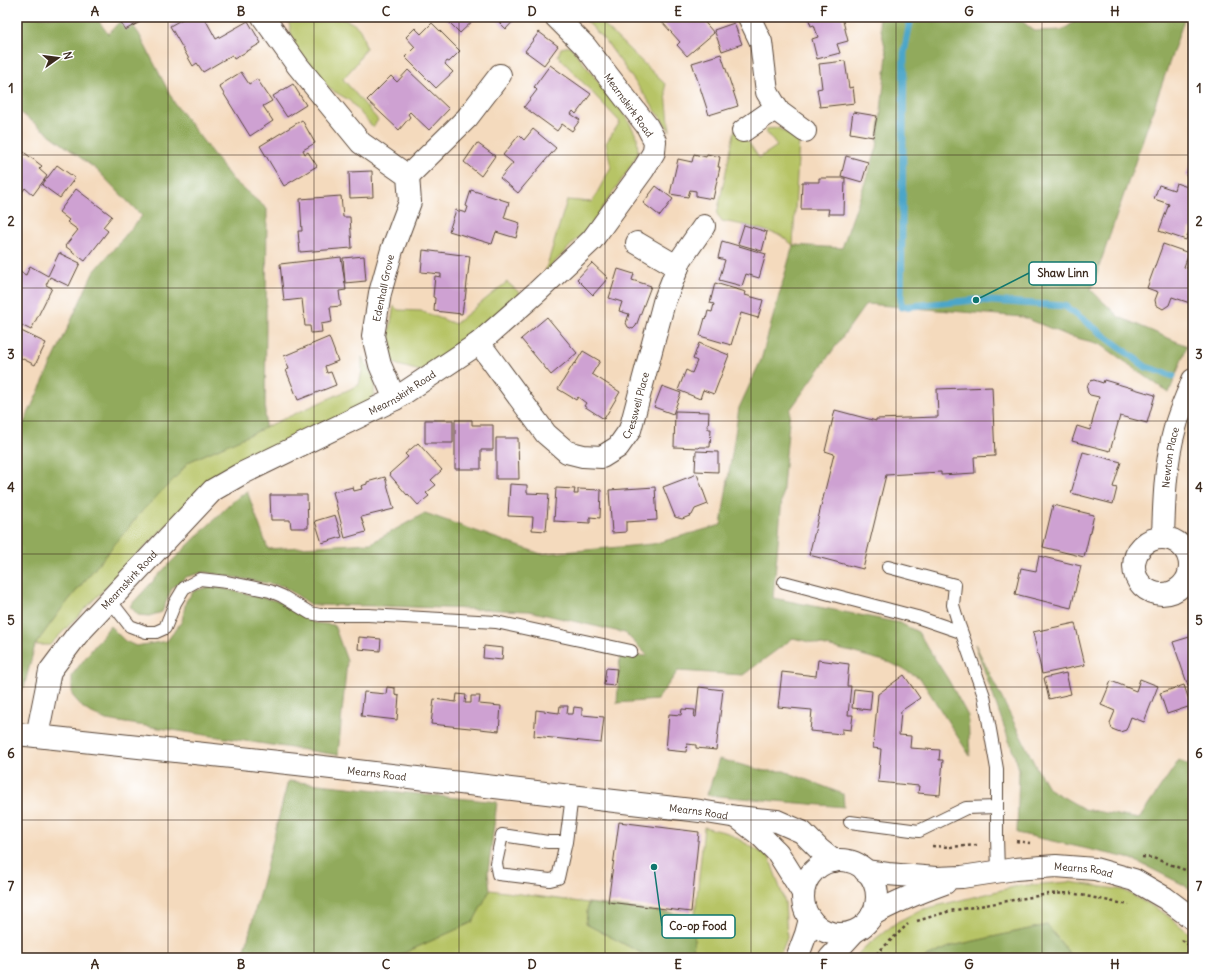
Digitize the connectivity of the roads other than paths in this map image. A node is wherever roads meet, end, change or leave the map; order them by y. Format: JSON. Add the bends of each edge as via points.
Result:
{"nodes":[{"id":1,"x":263,"y":17,"type":"edge"},
{"id":2,"x":556,"y":17,"type":"edge"},
{"id":3,"x":750,"y":17,"type":"edge"},
{"id":4,"x":500,"y":75,"type":"dead end"},
{"id":5,"x":776,"y":108,"type":"junction"},
{"id":6,"x":743,"y":131,"type":"dead end"},
{"id":7,"x":805,"y":131,"type":"dead end"},
{"id":8,"x":408,"y":176,"type":"junction"},
{"id":9,"x":704,"y":226,"type":"dead end"},
{"id":10,"x":637,"y":243,"type":"dead end"},
{"id":11,"x":678,"y":267,"type":"junction"},
{"id":12,"x":479,"y":343,"type":"junction"},
{"id":13,"x":1193,"y":380,"type":"edge"},
{"id":14,"x":395,"y":400,"type":"junction"},
{"id":15,"x":1163,"y":538,"type":"junction"},
{"id":16,"x":888,"y":567,"type":"dead end"},
{"id":17,"x":1190,"y":576,"type":"edge"},
{"id":18,"x":784,"y":582,"type":"dead end"},
{"id":19,"x":110,"y":599,"type":"junction"},
{"id":20,"x":961,"y":632,"type":"junction"},
{"id":21,"x":631,"y":650,"type":"dead end"},
{"id":22,"x":27,"y":735,"type":"edge"},
{"id":23,"x":572,"y":796,"type":"junction"},
{"id":24,"x":997,"y":807,"type":"junction"},
{"id":25,"x":737,"y":817,"type":"junction"},
{"id":26,"x":850,"y":822,"type":"dead end"},
{"id":27,"x":566,"y":842,"type":"junction"},
{"id":28,"x":834,"y":861,"type":"junction"},
{"id":29,"x":866,"y":871,"type":"junction"},
{"id":30,"x":998,"y":872,"type":"junction"},
{"id":31,"x":962,"y":877,"type":"junction"},
{"id":32,"x":803,"y":892,"type":"junction"},
{"id":33,"x":872,"y":915,"type":"junction"},
{"id":34,"x":810,"y":919,"type":"junction"},
{"id":35,"x":1193,"y":919,"type":"edge"},
{"id":36,"x":854,"y":932,"type":"junction"},
{"id":37,"x":797,"y":958,"type":"edge"},
{"id":38,"x":830,"y":958,"type":"edge"}],
"edges":[{"from":1,"to":8,"type":"street","via":[[298,66],[361,143]]},
{"from":2,"to":12,"type":"street","name":"Mearnskirk Road","via":[[585,46],[647,126],[655,141],[654,152],[592,240]]},
{"from":3,"to":5,"type":"street","via":[[761,42],[767,92]]},
{"from":4,"to":8,"type":"street","via":[[468,118]]},
{"from":5,"to":6,"type":"street"},
{"from":5,"to":7,"type":"street"},
{"from":8,"to":14,"type":"street","name":"Edenhall Grove","via":[[410,202],[392,250],[380,293],[373,336],[380,365]]},
{"from":9,"to":11,"type":"street","name":"Cresswell Place"},
{"from":10,"to":11,"type":"street"},
{"from":11,"to":12,"type":"street","name":"Cresswell Place","via":[[664,302],[630,430],[618,447],[602,457],[567,452],[546,434]]},
{"from":12,"to":14,"type":"street","name":"Mearnskirk Road"},
{"from":13,"to":15,"type":"street","name":"Newton Place","via":[[1175,428],[1170,451]]},
{"from":14,"to":19,"type":"street","name":"Mearnskirk Road","via":[[213,490]]},
{"from":15,"to":17,"type":"street","via":[[1172,540],[1185,550],[1189,559]]},
{"from":15,"to":17,"type":"street","via":[[1149,541],[1139,551],[1134,569],[1137,578],[1151,592],[1160,594],[1177,589]]},
{"from":16,"to":20,"type":"lane","via":[[955,585],[953,606]]},
{"from":18,"to":20,"type":"lane","via":[[917,617]]},
{"from":19,"to":21,"type":"lane","via":[[130,626],[146,632],[156,632],[165,628],[184,588],[200,579],[270,591],[310,613],[320,615],[496,622]]},
{"from":19,"to":22,"type":"street","name":"Mearnskirk Road","via":[[77,635],[50,671]]},
{"from":20,"to":24,"type":"lane","via":[[984,696],[997,770]]},
{"from":22,"to":23,"type":"street","name":"Mearns Road"},
{"from":23,"to":25,"type":"street","name":"Mearns Road","via":[[700,810]]},
{"from":23,"to":27,"type":"lane"},
{"from":24,"to":26,"type":"lane","via":[[966,808],[919,831]]},
{"from":24,"to":30,"type":"lane"},
{"from":25,"to":28,"type":"street","name":"Mearns Road","via":[[777,821],[802,832]]},
{"from":25,"to":32,"type":"street","name":"Mearns Road","via":[[778,853]]},
{"from":27,"to":27,"type":"lane","via":[[558,878],[550,880],[498,874],[496,863],[502,835]]},
{"from":28,"to":29,"type":"street","via":[[845,860]]},
{"from":28,"to":32,"type":"street","via":[[813,872],[806,881]]},
{"from":29,"to":31,"type":"street","name":"Mearns Road","via":[[912,877]]},
{"from":29,"to":33,"type":"street","via":[[873,880],[876,892],[876,904]]},
{"from":30,"to":31,"type":"street","name":"Mearns Road"},
{"from":30,"to":35,"type":"street","name":"Mearns Road","via":[[1056,866],[1095,869],[1134,880],[1166,898]]},
{"from":31,"to":33,"type":"street","name":"Mearns Road","via":[[918,892]]},
{"from":32,"to":34,"type":"street","via":[[805,911]]},
{"from":33,"to":36,"type":"street","via":[[865,925]]},
{"from":34,"to":36,"type":"street","via":[[818,928],[830,933]]},
{"from":34,"to":37,"type":"street"},
{"from":36,"to":38,"type":"street"}]}
